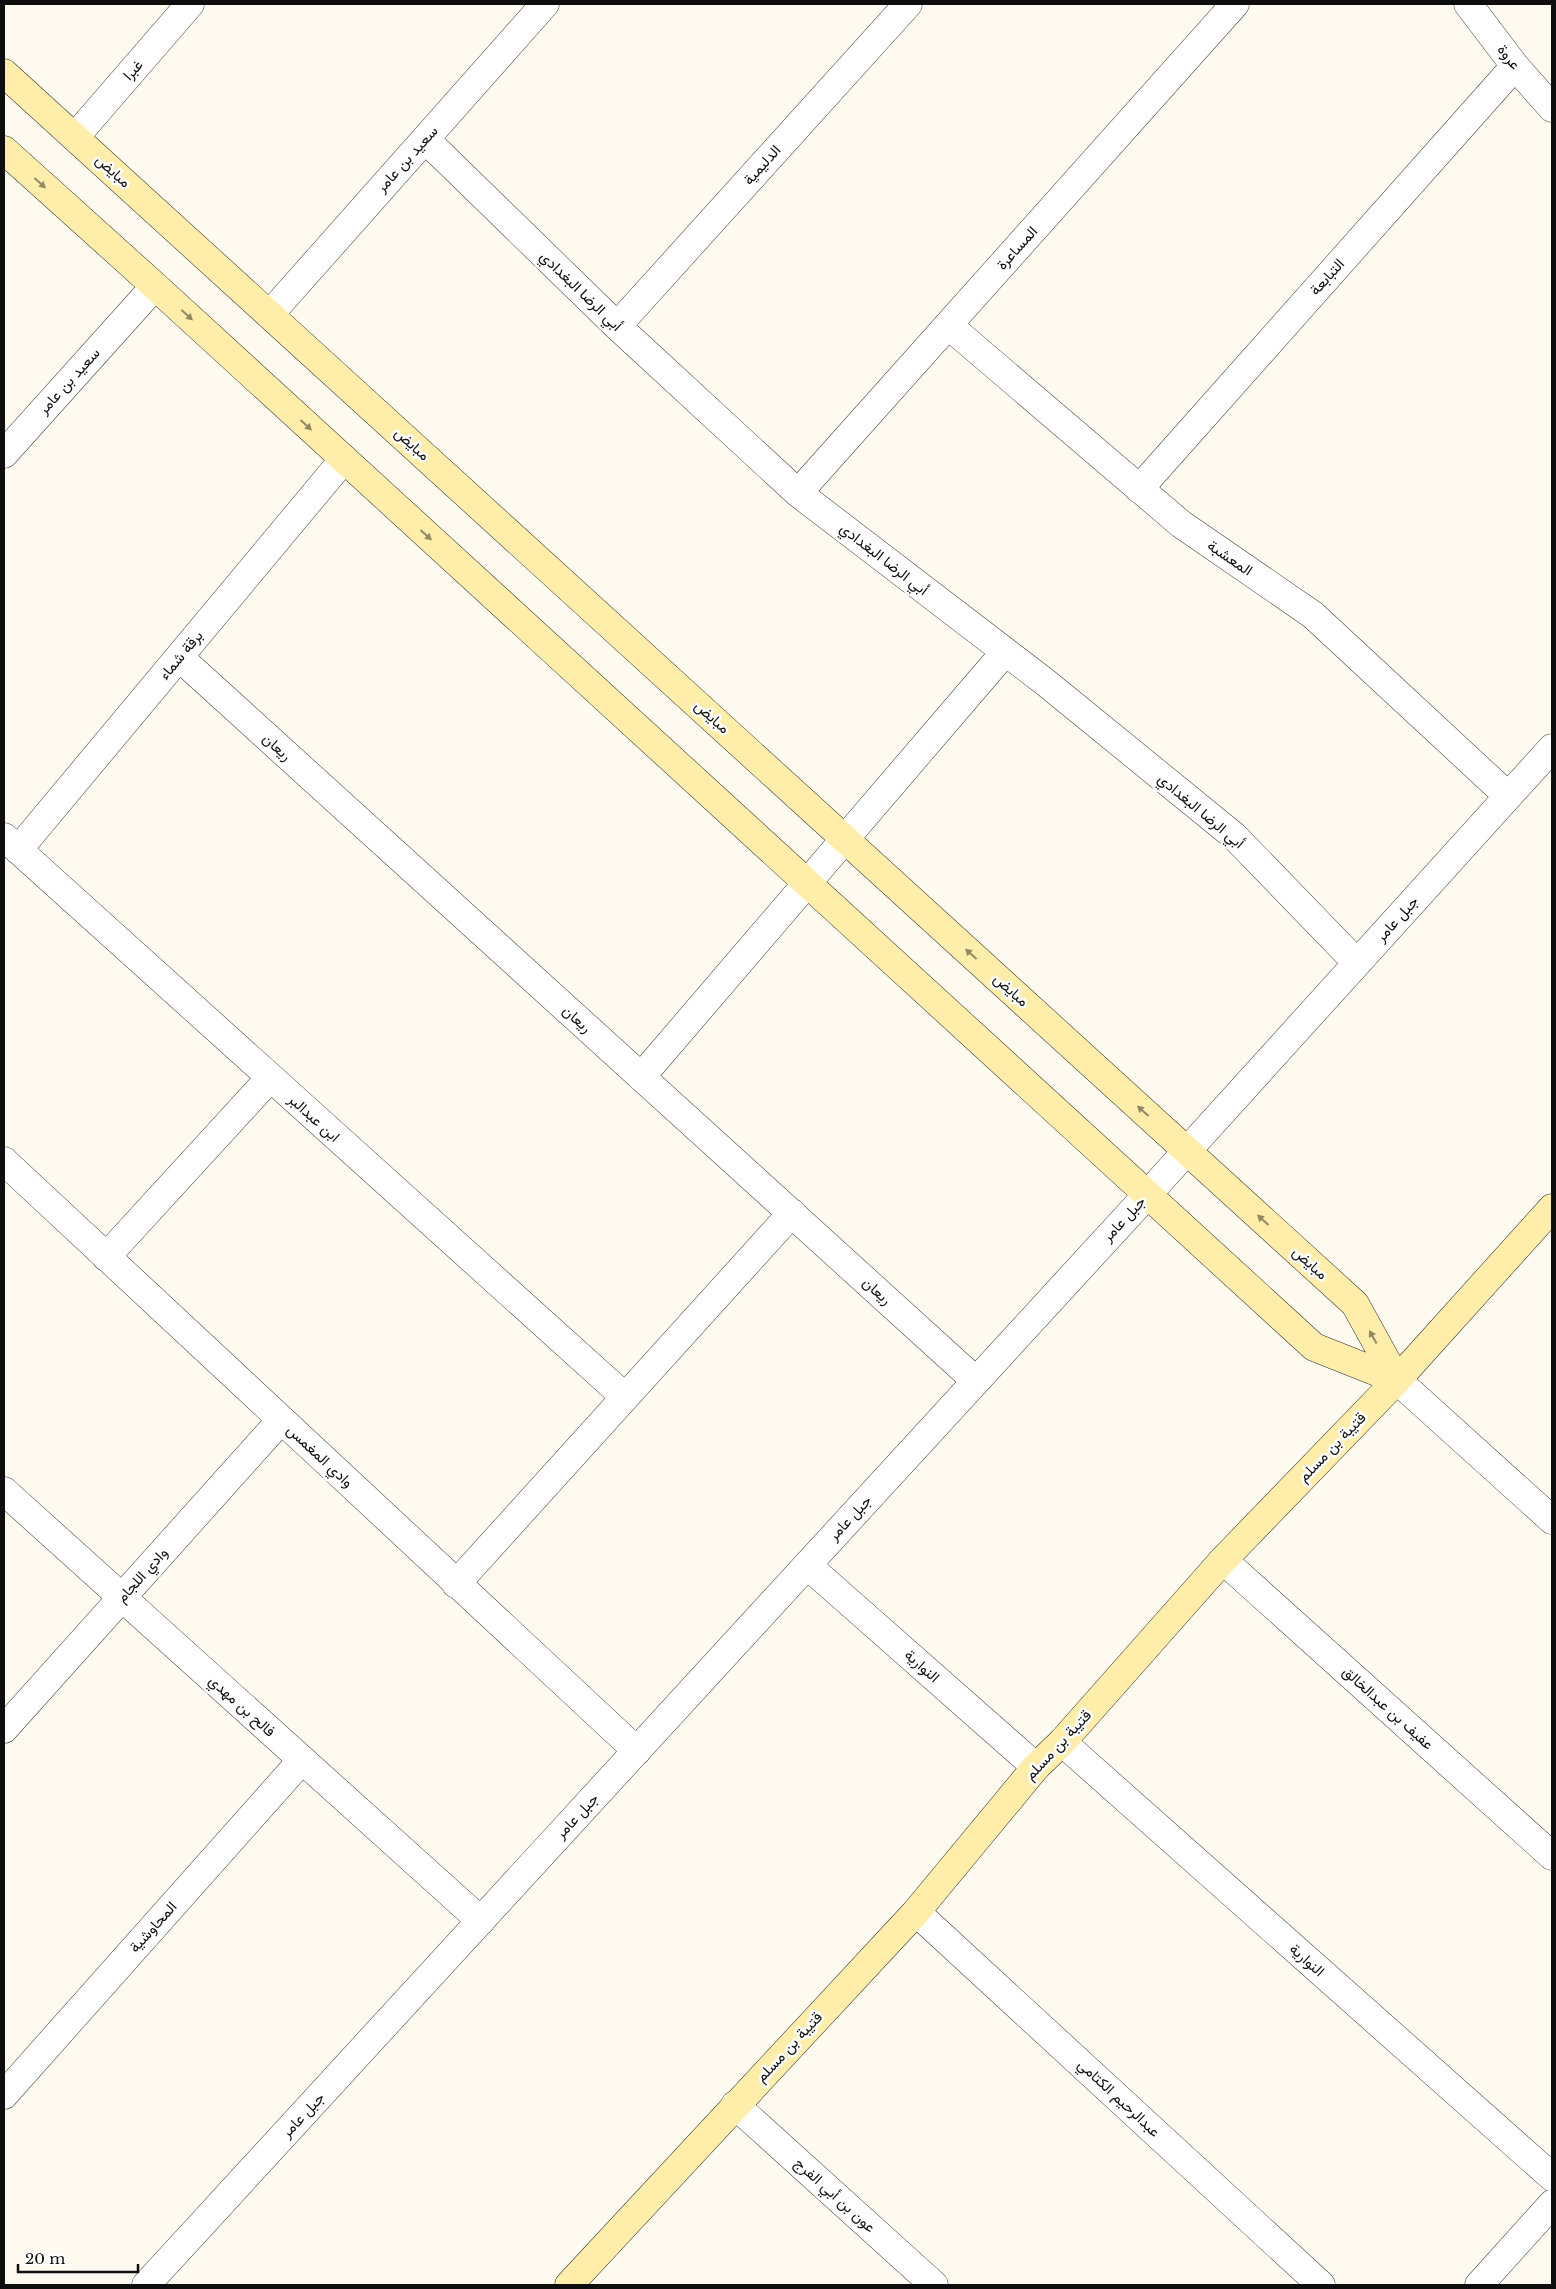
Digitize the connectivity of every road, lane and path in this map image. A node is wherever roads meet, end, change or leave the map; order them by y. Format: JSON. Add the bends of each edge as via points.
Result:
{"nodes":[{"id":1,"x":190,"y":4,"type":"edge"},
{"id":2,"x":546,"y":4,"type":"edge"},
{"id":3,"x":1235,"y":4,"type":"edge"},
{"id":4,"x":1468,"y":4,"type":"edge"},
{"id":5,"x":895,"y":8,"type":"edge"},
{"id":6,"x":1515,"y":66,"type":"junction"},
{"id":7,"x":4,"y":73,"type":"edge"},
{"id":8,"x":1552,"y":108,"type":"edge"},
{"id":9,"x":75,"y":137,"type":"junction"},
{"id":10,"x":425,"y":139,"type":"junction"},
{"id":11,"x":4,"y":150,"type":"edge"},
{"id":12,"x":155,"y":286,"type":"junction"},
{"id":13,"x":270,"y":314,"type":"junction"},
{"id":14,"x":948,"y":325,"type":"junction"},
{"id":15,"x":617,"y":326,"type":"junction"},
{"id":16,"x":4,"y":454,"type":"edge"},
{"id":17,"x":344,"y":459,"type":"junction"},
{"id":18,"x":1139,"y":489,"type":"junction"},
{"id":19,"x":798,"y":493,"type":"junction"},
{"id":20,"x":1006,"y":652,"type":"junction"},
{"id":21,"x":179,"y":657,"type":"junction"},
{"id":22,"x":1552,"y":748,"type":"edge"},
{"id":23,"x":1508,"y":796,"type":"junction"},
{"id":24,"x":845,"y":839,"type":"junction"},
{"id":25,"x":11,"y":844,"type":"edge"},
{"id":26,"x":807,"y":884,"type":"junction"},
{"id":27,"x":1357,"y":963,"type":"junction"},
{"id":28,"x":641,"y":1077,"type":"junction"},
{"id":29,"x":270,"y":1078,"type":"junction"},
{"id":30,"x":1187,"y":1151,"type":"junction"},
{"id":31,"x":4,"y":1161,"type":"edge"},
{"id":32,"x":1147,"y":1195,"type":"junction"},
{"id":33,"x":1552,"y":1208,"type":"edge"},
{"id":34,"x":792,"y":1213,"type":"junction"},
{"id":35,"x":106,"y":1256,"type":"junction"},
{"id":36,"x":1397,"y":1380,"type":"junction"},
{"id":37,"x":976,"y":1381,"type":"junction"},
{"id":38,"x":625,"y":1398,"type":"junction"},
{"id":39,"x":281,"y":1420,"type":"junction"},
{"id":40,"x":4,"y":1491,"type":"edge"},
{"id":41,"x":1552,"y":1520,"type":"edge"},
{"id":42,"x":1223,"y":1560,"type":"junction"},
{"id":43,"x":807,"y":1564,"type":"junction"},
{"id":44,"x":456,"y":1584,"type":"junction"},
{"id":45,"x":122,"y":1598,"type":"junction"},
{"id":46,"x":4,"y":1729,"type":"edge"},
{"id":47,"x":1062,"y":1742,"type":"junction"},
{"id":48,"x":636,"y":1751,"type":"junction"},
{"id":49,"x":302,"y":1760,"type":"junction"},
{"id":50,"x":1036,"y":1767,"type":"junction"},
{"id":51,"x":1552,"y":1856,"type":"edge"},
{"id":52,"x":916,"y":1912,"type":"junction"},
{"id":53,"x":481,"y":1921,"type":"junction"},
{"id":54,"x":4,"y":2094,"type":"edge"},
{"id":55,"x":735,"y":2105,"type":"junction"},
{"id":56,"x":1552,"y":2177,"type":"edge"},
{"id":57,"x":1552,"y":2204,"type":"edge"},
{"id":58,"x":580,"y":2281,"type":"edge"},
{"id":59,"x":146,"y":2285,"type":"edge"},
{"id":60,"x":934,"y":2285,"type":"edge"},
{"id":61,"x":1321,"y":2285,"type":"edge"},
{"id":62,"x":1479,"y":2285,"type":"edge"}],
"edges":[{"from":1,"to":9,"type":"street","name":"غبرا"},
{"from":2,"to":10,"type":"street","name":"سعيد بن عامر"},
{"from":3,"to":14,"type":"street","name":"المساعرة"},
{"from":4,"to":6,"type":"street","name":"عروة"},
{"from":5,"to":15,"type":"street","name":"الدليمية"},
{"from":6,"to":8,"type":"street","name":"عروة"},
{"from":6,"to":18,"type":"street","name":"التبابعة"},
{"from":7,"to":9,"type":"street","name":"مبايض"},
{"from":9,"to":13,"type":"street","name":"مبايض"},
{"from":10,"to":13,"type":"street","name":"سعيد بن عامر"},
{"from":10,"to":15,"type":"street","name":"أبي الرضا البغدادي"},
{"from":11,"to":12,"type":"street","name":"مبايض","one_way":true},
{"from":12,"to":16,"type":"street","name":"سعيد بن عامر"},
{"from":12,"to":17,"type":"street","name":"مبايض","one_way":true},
{"from":13,"to":24,"type":"street","name":"مبايض"},
{"from":14,"to":18,"type":"street","name":"المعشبة"},
{"from":14,"to":19,"type":"street","name":"المساعرة"},
{"from":15,"to":19,"type":"street","name":"أبي الرضا البغدادي"},
{"from":17,"to":21,"type":"street","name":"برقة شماء"},
{"from":17,"to":26,"type":"street","name":"مبايض","one_way":true},
{"from":18,"to":23,"type":"street","name":"المعشبة","via":[[1181,524],[1313,615]]},
{"from":19,"to":20,"type":"street","name":"أبي الرضا البغدادي"},
{"from":20,"to":24,"type":"street"},
{"from":20,"to":27,"type":"street","name":"أبي الرضا البغدادي","via":[[1234,836]]},
{"from":21,"to":25,"type":"street","name":"برقة شماء"},
{"from":21,"to":28,"type":"street","name":"ريعان"},
{"from":22,"to":23,"type":"street","name":"جبل عامر"},
{"from":23,"to":27,"type":"street","name":"جبل عامر"},
{"from":24,"to":26,"type":"street"},
{"from":30,"to":24,"type":"street","name":"مبايض","one_way":true},
{"from":25,"to":29,"type":"street","name":"ابن عبدالبر"},
{"from":26,"to":28,"type":"street"},
{"from":26,"to":32,"type":"street","name":"مبايض"},
{"from":27,"to":30,"type":"street","name":"جبل عامر"},
{"from":28,"to":34,"type":"street","name":"ريعان"},
{"from":29,"to":35,"type":"street"},
{"from":29,"to":38,"type":"street","name":"ابن عبدالبر"},
{"from":30,"to":32,"type":"street","name":"جبل عامر"},
{"from":36,"to":30,"type":"street","name":"مبايض","one_way":true,"via":[[1355,1304]]},
{"from":31,"to":35,"type":"street","name":"وادي المغمس"},
{"from":32,"to":36,"type":"street","name":"مبايض","via":[[1314,1347]]},
{"from":32,"to":37,"type":"street","name":"جبل عامر"},
{"from":33,"to":36,"type":"street","name":"قتيبة بن مسلم"},
{"from":34,"to":37,"type":"street","name":"ريعان"},
{"from":34,"to":38,"type":"street"},
{"from":35,"to":39,"type":"street","name":"وادي المغمس"},
{"from":36,"to":41,"type":"street","name":"مبايض"},
{"from":36,"to":42,"type":"street","name":"قتيبة بن مسلم"},
{"from":37,"to":43,"type":"street","name":"جبل عامر"},
{"from":38,"to":44,"type":"street"},
{"from":39,"to":44,"type":"street","name":"وادي المغمس"},
{"from":39,"to":45,"type":"street","name":"وادي اللجام"},
{"from":40,"to":45,"type":"street","name":"فالح بن مهدي"},
{"from":42,"to":47,"type":"street","name":"قتيبة بن مسلم"},
{"from":42,"to":51,"type":"street","name":"عفيف بن عبدالخالق"},
{"from":43,"to":48,"type":"street","name":"جبل عامر"},
{"from":43,"to":50,"type":"street","name":"النوارية"},
{"from":44,"to":48,"type":"street","name":"وادي المغمس"},
{"from":45,"to":46,"type":"street","name":"وادي اللجام"},
{"from":45,"to":49,"type":"street","name":"فالح بن مهدي"},
{"from":47,"to":50,"type":"street","name":"قتيبة بن مسلم"},
{"from":47,"to":56,"type":"street","name":"النوارية"},
{"from":48,"to":53,"type":"street","name":"جبل عامر"},
{"from":49,"to":53,"type":"street","name":"فالح بن مهدي"},
{"from":49,"to":54,"type":"street","name":"المحاوشية"},
{"from":50,"to":52,"type":"street","name":"قتيبة بن مسلم"},
{"from":52,"to":55,"type":"street","name":"قتيبة بن مسلم"},
{"from":52,"to":61,"type":"street","name":"عبدالرحيم الكتامي"},
{"from":53,"to":59,"type":"street","name":"جبل عامر"},
{"from":55,"to":58,"type":"street","name":"قتيبة بن مسلم"},
{"from":55,"to":60,"type":"street","name":"عون بن أبي الفرج"},
{"from":57,"to":62,"type":"street"}]}
